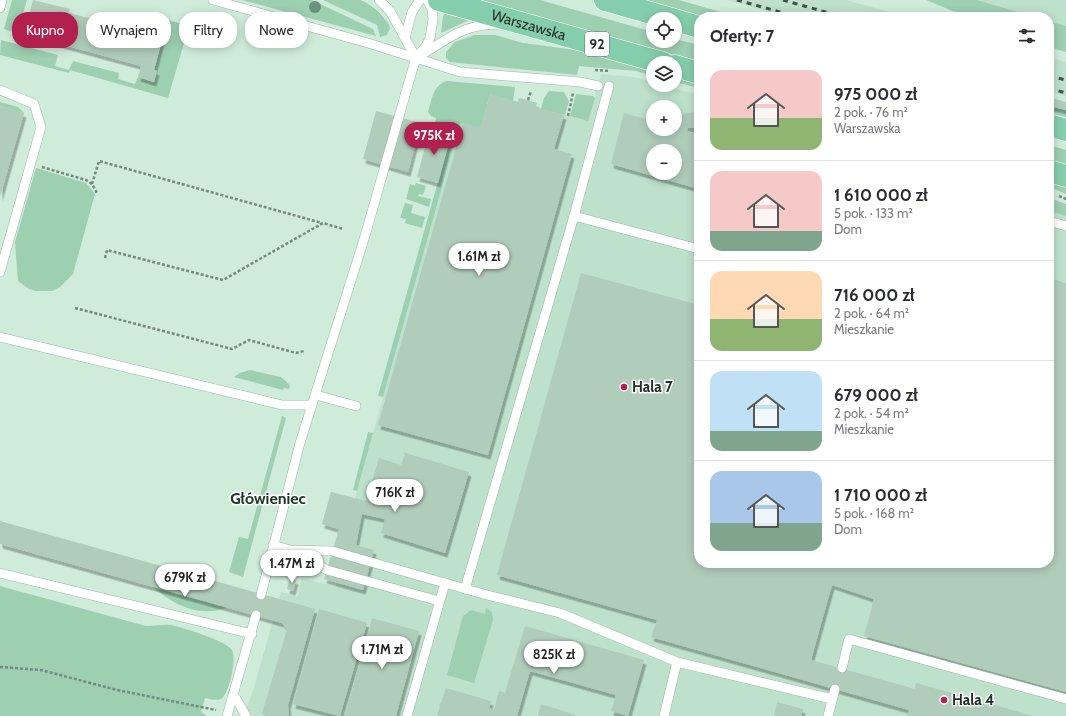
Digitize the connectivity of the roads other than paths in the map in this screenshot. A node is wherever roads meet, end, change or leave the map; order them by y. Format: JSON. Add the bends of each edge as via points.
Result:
{"nodes":[{"id":1,"x":2,"y":0,"type":"edge"},
{"id":2,"x":213,"y":0,"type":"edge"},
{"id":3,"x":379,"y":0,"type":"edge"},
{"id":4,"x":420,"y":0,"type":"edge"},
{"id":5,"x":427,"y":0,"type":"edge"},
{"id":6,"x":439,"y":0,"type":"edge"},
{"id":7,"x":605,"y":0,"type":"edge"},
{"id":8,"x":0,"y":8,"type":"edge"},
{"id":9,"x":649,"y":12,"type":"edge"},
{"id":10,"x":682,"y":21,"type":"edge"},
{"id":11,"x":694,"y":25,"type":"edge"},
{"id":12,"x":530,"y":26,"type":"junction"},
{"id":13,"x":405,"y":38,"type":"junction"},
{"id":14,"x":416,"y":58,"type":"junction"},
{"id":15,"x":646,"y":58,"type":"edge"},
{"id":16,"x":682,"y":68,"type":"edge"},
{"id":17,"x":694,"y":72,"type":"edge"},
{"id":18,"x":598,"y":86,"type":"dead end"},
{"id":19,"x":609,"y":86,"type":"dead end"},
{"id":20,"x":0,"y":90,"type":"edge"},
{"id":21,"x":1054,"y":126,"type":"edge"},
{"id":22,"x":1066,"y":130,"type":"edge"},
{"id":23,"x":1054,"y":172,"type":"edge"},
{"id":24,"x":1066,"y":176,"type":"edge"},
{"id":25,"x":574,"y":216,"type":"junction"},
{"id":26,"x":1054,"y":222,"type":"edge"},
{"id":27,"x":1066,"y":226,"type":"edge"},
{"id":28,"x":694,"y":249,"type":"edge"},
{"id":29,"x":0,"y":272,"type":"edge"},
{"id":30,"x":0,"y":337,"type":"edge"},
{"id":31,"x":316,"y":395,"type":"junction"},
{"id":32,"x":312,"y":404,"type":"junction"},
{"id":33,"x":356,"y":406,"type":"dead end"},
{"id":34,"x":273,"y":545,"type":"junction"},
{"id":35,"x":290,"y":550,"type":"junction"},
{"id":36,"x":0,"y":573,"type":"edge"},
{"id":37,"x":445,"y":583,"type":"junction"},
{"id":38,"x":465,"y":589,"type":"junction"},
{"id":39,"x":261,"y":595,"type":"dead end"},
{"id":40,"x":439,"y":601,"type":"junction"},
{"id":41,"x":256,"y":615,"type":"dead end"},
{"id":42,"x":252,"y":634,"type":"junction"},
{"id":43,"x":677,"y":662,"type":"junction"},
{"id":44,"x":842,"y":668,"type":"dead end"},
{"id":45,"x":836,"y":689,"type":"dead end"},
{"id":46,"x":234,"y":695,"type":"junction"},
{"id":47,"x":832,"y":699,"type":"junction"},
{"id":48,"x":1066,"y":699,"type":"edge"},
{"id":49,"x":228,"y":714,"type":"edge"},
{"id":50,"x":246,"y":716,"type":"edge"},
{"id":51,"x":407,"y":716,"type":"edge"},
{"id":52,"x":664,"y":716,"type":"edge"},
{"id":53,"x":828,"y":716,"type":"edge"}],
"edges":[{"from":1,"to":8,"type":"lane"},
{"from":2,"to":14,"type":"lane"},
{"from":3,"to":13,"type":"lane","via":[[390,11]]},
{"from":4,"to":13,"type":"lane","via":[[412,12]]},
{"from":5,"to":14,"type":"lane","via":[[432,8],[432,27],[426,46]]},
{"from":6,"to":12,"type":"main road","name":"Warszawska","number":"92"},
{"from":7,"to":9,"type":"main road"},
{"from":10,"to":11,"type":"main road"},
{"from":12,"to":14,"type":"lane","via":[[499,24],[473,27],[452,34]]},
{"from":12,"to":15,"type":"main road","name":"Warszawska","number":"92"},
{"from":13,"to":14,"type":"lane"},
{"from":14,"to":18,"type":"lane","via":[[460,72],[580,82]]},
{"from":14,"to":31,"type":"lane"},
{"from":16,"to":17,"type":"main road"},
{"from":19,"to":25,"type":"lane"},
{"from":20,"to":29,"type":"lane","via":[[34,104],[41,127]]},
{"from":21,"to":22,"type":"main road"},
{"from":23,"to":24,"type":"main road"},
{"from":25,"to":28,"type":"lane"},
{"from":25,"to":38,"type":"lane"},
{"from":26,"to":27,"type":"lane"},
{"from":30,"to":32,"type":"lane","via":[[282,405]]},
{"from":31,"to":32,"type":"lane"},
{"from":31,"to":33,"type":"lane"},
{"from":32,"to":34,"type":"lane"},
{"from":34,"to":35,"type":"lane"},
{"from":34,"to":39,"type":"lane"},
{"from":35,"to":37,"type":"lane","via":[[332,552]]},
{"from":35,"to":40,"type":"lane","via":[[327,570]]},
{"from":36,"to":42,"type":"lane"},
{"from":37,"to":38,"type":"lane"},
{"from":37,"to":40,"type":"lane"},
{"from":38,"to":43,"type":"lane","via":[[560,613]]},
{"from":40,"to":51,"type":"lane"},
{"from":41,"to":42,"type":"lane"},
{"from":42,"to":46,"type":"lane"},
{"from":43,"to":47,"type":"lane"},
{"from":43,"to":52,"type":"lane"},
{"from":44,"to":48,"type":"lane","via":[[848,639]]},
{"from":45,"to":47,"type":"lane"},
{"from":46,"to":49,"type":"lane"},
{"from":46,"to":50,"type":"lane"},
{"from":47,"to":53,"type":"lane"}]}
